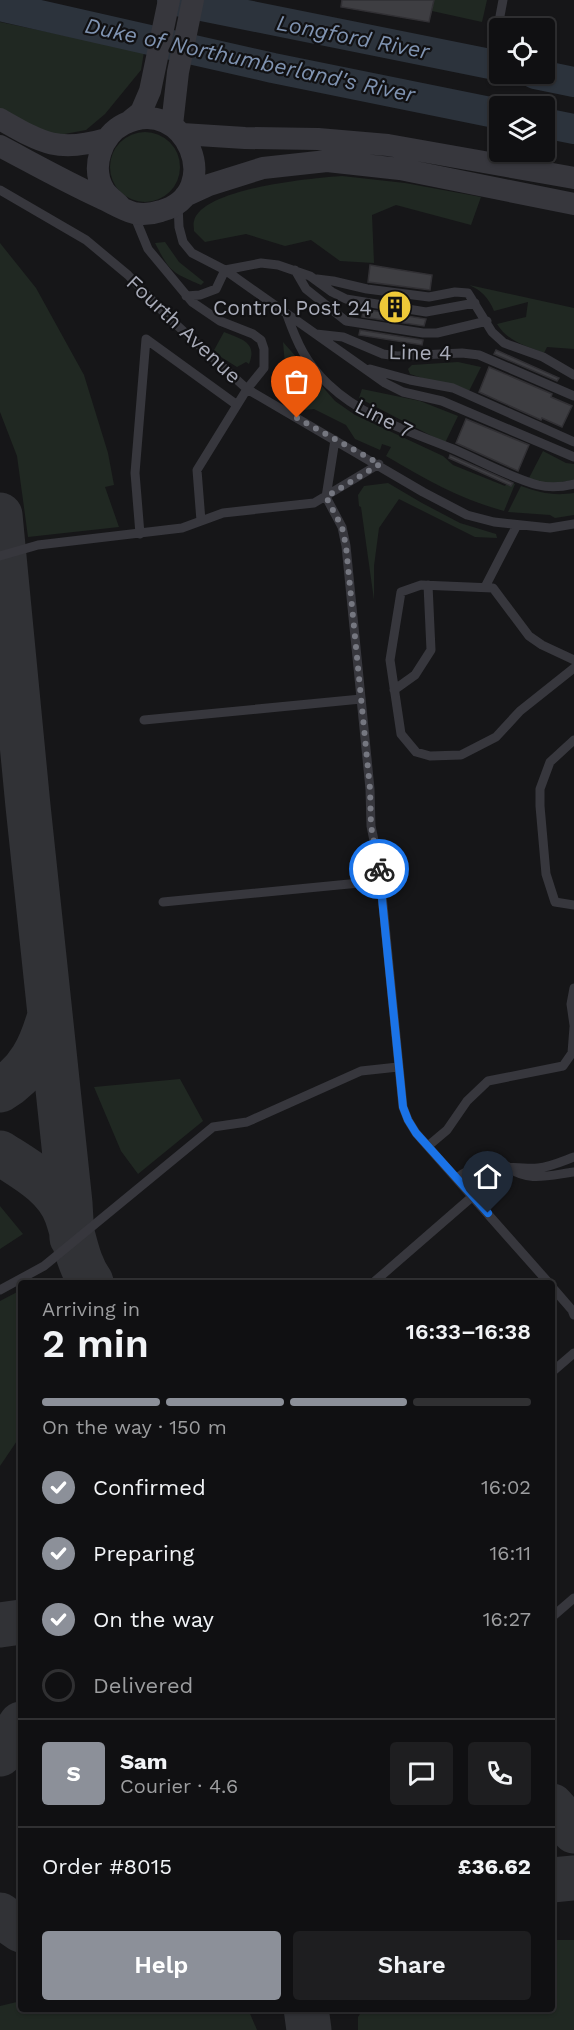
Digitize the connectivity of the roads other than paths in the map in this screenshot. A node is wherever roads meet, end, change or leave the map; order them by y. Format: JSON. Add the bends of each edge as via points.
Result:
{"nodes":[{"id":1,"x":169,"y":0,"type":"edge"},
{"id":2,"x":193,"y":0,"type":"edge"},
{"id":3,"x":503,"y":0,"type":"edge"},
{"id":4,"x":500,"y":16,"type":"dead end"},
{"id":5,"x":0,"y":119,"type":"edge"},
{"id":6,"x":131,"y":120,"type":"junction"},
{"id":7,"x":177,"y":129,"type":"junction"},
{"id":8,"x":106,"y":139,"type":"junction"},
{"id":9,"x":0,"y":146,"type":"edge"},
{"id":10,"x":574,"y":178,"type":"edge"},
{"id":11,"x":0,"y":190,"type":"edge"},
{"id":12,"x":182,"y":200,"type":"junction"},
{"id":13,"x":574,"y":204,"type":"edge"},
{"id":14,"x":127,"y":210,"type":"junction"},
{"id":15,"x":225,"y":270,"type":"junction"},
{"id":16,"x":295,"y":270,"type":"junction"},
{"id":17,"x":317,"y":279,"type":"junction"},
{"id":18,"x":186,"y":296,"type":"junction"},
{"id":19,"x":475,"y":303,"type":"junction"},
{"id":20,"x":287,"y":315,"type":"junction"},
{"id":21,"x":487,"y":321,"type":"junction"},
{"id":22,"x":314,"y":334,"type":"junction"},
{"id":23,"x":574,"y":362,"type":"edge"},
{"id":24,"x":362,"y":366,"type":"junction"},
{"id":25,"x":570,"y":372,"type":"edge"},
{"id":26,"x":247,"y":389,"type":"junction"},
{"id":27,"x":574,"y":396,"type":"edge"},
{"id":28,"x":237,"y":405,"type":"junction"},
{"id":29,"x":335,"y":440,"type":"junction"},
{"id":30,"x":574,"y":442,"type":"edge"},
{"id":31,"x":574,"y":458,"type":"edge"},
{"id":32,"x":380,"y":464,"type":"junction"},
{"id":33,"x":574,"y":484,"type":"edge"},
{"id":34,"x":326,"y":497,"type":"junction"},
{"id":35,"x":201,"y":521,"type":"junction"},
{"id":36,"x":574,"y":524,"type":"edge"},
{"id":37,"x":517,"y":525,"type":"junction"},
{"id":38,"x":140,"y":534,"type":"junction"},
{"id":39,"x":0,"y":556,"type":"edge"},
{"id":40,"x":428,"y":585,"type":"junction"},
{"id":41,"x":485,"y":587,"type":"junction"},
{"id":42,"x":574,"y":660,"type":"edge"},
{"id":43,"x":574,"y":668,"type":"edge"},
{"id":44,"x":394,"y":690,"type":"junction"},
{"id":45,"x":361,"y":699,"type":"junction"},
{"id":46,"x":144,"y":720,"type":"dead end"},
{"id":47,"x":574,"y":740,"type":"edge"},
{"id":48,"x":380,"y":881,"type":"junction"},
{"id":49,"x":163,"y":902,"type":"dead end"},
{"id":50,"x":574,"y":905,"type":"edge"},
{"id":51,"x":574,"y":988,"type":"edge"},
{"id":52,"x":574,"y":1026,"type":"edge"},
{"id":53,"x":398,"y":1067,"type":"junction"},
{"id":54,"x":428,"y":1146,"type":"junction"},
{"id":55,"x":574,"y":1157,"type":"edge"},
{"id":56,"x":507,"y":1166,"type":"junction"},
{"id":57,"x":574,"y":1172,"type":"edge"},
{"id":58,"x":456,"y":1178,"type":"junction"},
{"id":59,"x":473,"y":1196,"type":"junction"},
{"id":60,"x":18,"y":1280,"type":"edge"},
{"id":61,"x":18,"y":1280,"type":"edge"},
{"id":62,"x":376,"y":1280,"type":"edge"},
{"id":63,"x":546,"y":1280,"type":"edge"},
{"id":64,"x":0,"y":1290,"type":"edge"},
{"id":65,"x":555,"y":1290,"type":"edge"},
{"id":66,"x":574,"y":1315,"type":"edge"},
{"id":67,"x":574,"y":1353,"type":"edge"},
{"id":68,"x":555,"y":1369,"type":"edge"},
{"id":69,"x":574,"y":1598,"type":"edge"},
{"id":70,"x":555,"y":1614,"type":"edge"}],
"edges":[{"from":1,"to":6,"type":"street","via":[[150,91],[141,112]]},
{"from":2,"to":7,"type":"street","via":[[178,72]]},
{"from":3,"to":4,"type":"lane"},
{"from":5,"to":8,"type":"street","via":[[51,145],[85,145]]},
{"from":6,"to":7,"type":"street","via":[[153,118]]},
{"from":6,"to":8,"type":"street"},
{"from":7,"to":10,"type":"street","via":[[245,138],[388,145]]},
{"from":7,"to":12,"type":"street","via":[[192,152],[195,168]]},
{"from":8,"to":14,"type":"street","via":[[99,155],[98,173],[104,189]]},
{"from":9,"to":14,"type":"street"},
{"from":11,"to":26,"type":"lane","name":"Fourth Avenue","via":[[86,240]]},
{"from":12,"to":13,"type":"street","via":[[209,186],[263,168],[327,161],[400,169]]},
{"from":12,"to":14,"type":"street","via":[[149,214]]},
{"from":12,"to":15,"type":"lane","via":[[179,227],[183,242],[192,253]]},
{"from":14,"to":18,"type":"lane","via":[[148,249]]},
{"from":15,"to":16,"type":"lane","via":[[261,263]]},
{"from":15,"to":18,"type":"lane","via":[[216,289]]},
{"from":15,"to":20,"type":"lane"},
{"from":16,"to":17,"type":"lane"},
{"from":16,"to":21,"type":"lane","via":[[306,289],[346,321],[423,333]]},
{"from":17,"to":19,"type":"lane","via":[[429,297],[468,293]]},
{"from":17,"to":19,"type":"lane","via":[[346,299],[426,312]]},
{"from":18,"to":26,"type":"lane","via":[[220,321],[261,340],[266,358],[264,368]]},
{"from":19,"to":21,"type":"lane"},
{"from":20,"to":22,"type":"lane"},
{"from":20,"to":33,"type":"lane","name":"Line 7","via":[[298,345],[314,369],[358,409],[539,486]]},
{"from":21,"to":25,"type":"lane","via":[[504,343]]},
{"from":22,"to":24,"type":"lane"},
{"from":22,"to":27,"type":"lane","name":"Line 4","via":[[343,337],[383,354],[479,355]]},
{"from":23,"to":25,"type":"lane"},
{"from":24,"to":30,"type":"lane","via":[[453,388]]},
{"from":24,"to":31,"type":"lane","via":[[403,392],[442,401]]},
{"from":26,"to":28,"type":"lane"},
{"from":26,"to":29,"type":"lane","name":"Fourth Avenue"},
{"from":28,"to":35,"type":"lane","via":[[197,470]]},
{"from":28,"to":38,"type":"lane","via":[[146,339],[135,473]]},
{"from":29,"to":32,"type":"lane","name":"Fourth Avenue"},
{"from":29,"to":34,"type":"lane"},
{"from":32,"to":34,"type":"lane"},
{"from":32,"to":37,"type":"lane","name":"Fourth Avenue","via":[[467,514]]},
{"from":34,"to":35,"type":"lane","via":[[303,505],[223,513]]},
{"from":34,"to":45,"type":"lane","via":[[344,536]]},
{"from":35,"to":38,"type":"lane"},
{"from":36,"to":37,"type":"lane","name":"Fourth Avenue","via":[[549,528]]},
{"from":37,"to":41,"type":"lane"},
{"from":38,"to":39,"type":"lane","via":[[38,545]]},
{"from":40,"to":41,"type":"lane"},
{"from":40,"to":44,"type":"lane","via":[[431,650],[415,675]]},
{"from":40,"to":44,"type":"lane","via":[[401,592],[390,660]]},
{"from":41,"to":42,"type":"lane","via":[[493,588],[529,636]]},
{"from":43,"to":44,"type":"lane","via":[[520,711],[496,737],[461,754],[430,756],[416,752],[401,734]]},
{"from":45,"to":46,"type":"lane"},
{"from":45,"to":48,"type":"lane","via":[[371,826]]},
{"from":47,"to":50,"type":"lane","via":[[550,762],[540,789],[540,806],[546,874],[555,902]]},
{"from":48,"to":49,"type":"lane"},
{"from":48,"to":53,"type":"lane"},
{"from":51,"to":52,"type":"lane"},
{"from":52,"to":54,"type":"lane","via":[[572,1053],[563,1066],[488,1081],[467,1101],[447,1130]]},
{"from":53,"to":54,"type":"lane","via":[[403,1107]]},
{"from":53,"to":60,"type":"lane","via":[[361,1071],[247,1122],[213,1126],[44,1266]]},
{"from":54,"to":58,"type":"lane"},
{"from":55,"to":56,"type":"lane","via":[[539,1168]]},
{"from":56,"to":57,"type":"lane","via":[[530,1177]]},
{"from":56,"to":58,"type":"lane","via":[[465,1171]]},
{"from":58,"to":59,"type":"lane"},
{"from":59,"to":62,"type":"lane"},
{"from":59,"to":63,"type":"lane"},
{"from":61,"to":64,"type":"lane"},
{"from":65,"to":66,"type":"lane"},
{"from":67,"to":68,"type":"lane"},
{"from":69,"to":70,"type":"lane"}]}
